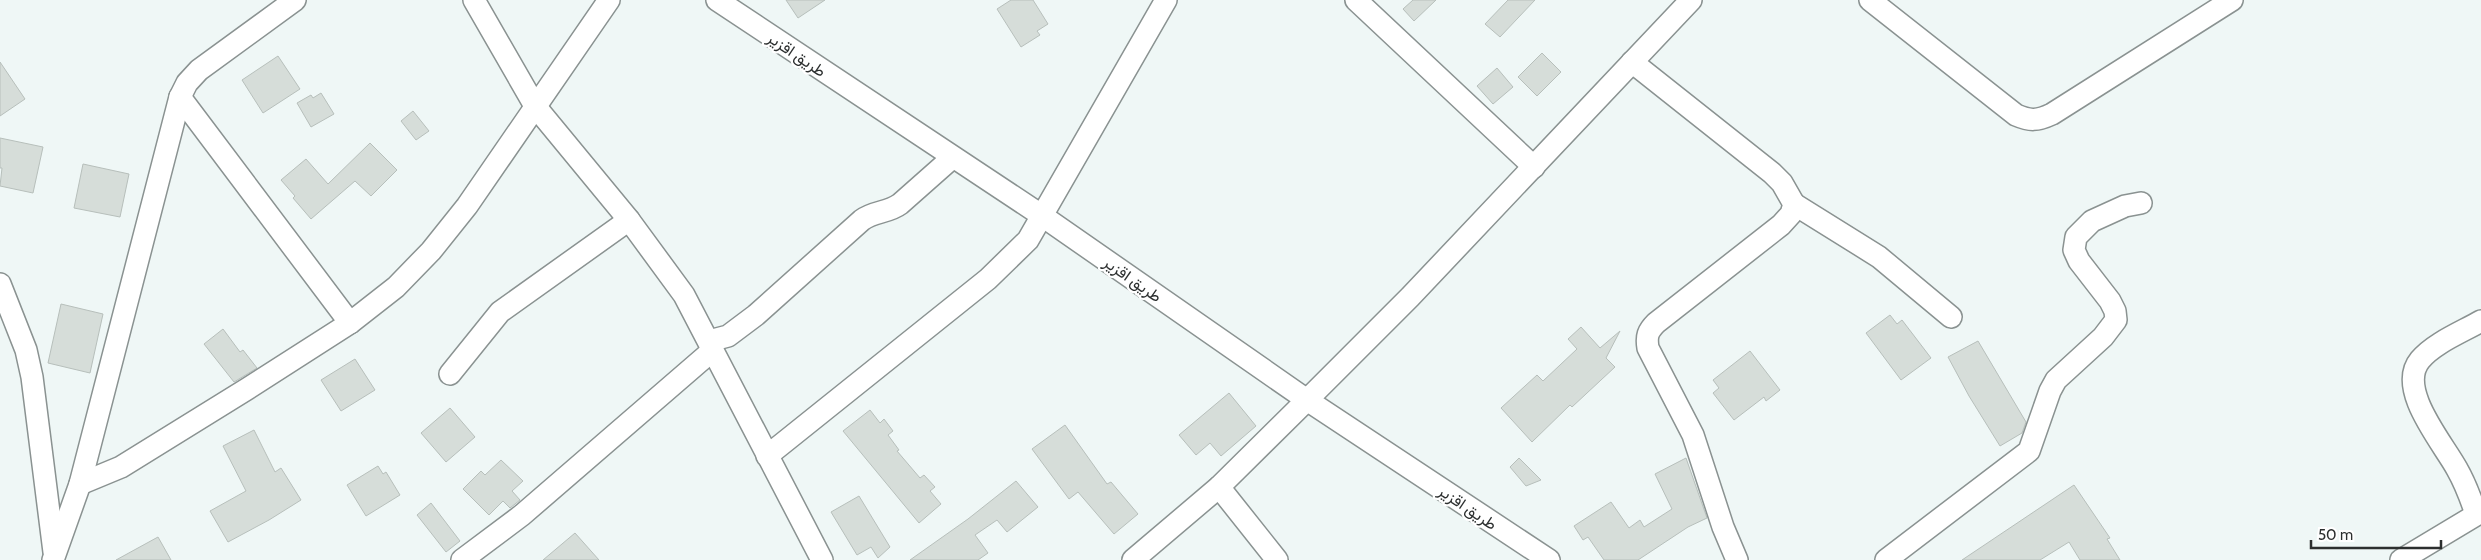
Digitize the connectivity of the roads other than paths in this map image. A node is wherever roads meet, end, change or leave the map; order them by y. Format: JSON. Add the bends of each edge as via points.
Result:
{"nodes":[{"id":1,"x":295,"y":0,"type":"edge"},
{"id":2,"x":474,"y":0,"type":"edge"},
{"id":3,"x":609,"y":0,"type":"edge"},
{"id":4,"x":717,"y":0,"type":"edge"},
{"id":5,"x":1166,"y":0,"type":"edge"},
{"id":6,"x":1356,"y":0,"type":"edge"},
{"id":7,"x":1691,"y":0,"type":"edge"},
{"id":8,"x":1870,"y":0,"type":"edge"},
{"id":9,"x":2232,"y":0,"type":"edge"},
{"id":10,"x":1632,"y":62,"type":"junction"},
{"id":11,"x":180,"y":97,"type":"junction"},
{"id":12,"x":535,"y":106,"type":"junction"},
{"id":13,"x":952,"y":158,"type":"junction"},
{"id":14,"x":1534,"y":166,"type":"junction"},
{"id":15,"x":2140,"y":203,"type":"dead end"},
{"id":16,"x":1794,"y":204,"type":"junction"},
{"id":17,"x":1041,"y":215,"type":"junction"},
{"id":18,"x":629,"y":220,"type":"junction"},
{"id":19,"x":0,"y":284,"type":"edge"},
{"id":20,"x":1951,"y":317,"type":"dead end"},
{"id":21,"x":2481,"y":321,"type":"edge"},
{"id":22,"x":350,"y":323,"type":"junction"},
{"id":23,"x":711,"y":346,"type":"junction"},
{"id":24,"x":450,"y":374,"type":"dead end"},
{"id":25,"x":1307,"y":400,"type":"junction"},
{"id":26,"x":767,"y":456,"type":"junction"},
{"id":27,"x":80,"y":484,"type":"junction"},
{"id":28,"x":1219,"y":487,"type":"junction"},
{"id":29,"x":2479,"y":513,"type":"edge"},
{"id":30,"x":54,"y":558,"type":"edge"},
{"id":31,"x":462,"y":560,"type":"edge"},
{"id":32,"x":822,"y":560,"type":"edge"},
{"id":33,"x":1133,"y":560,"type":"edge"},
{"id":34,"x":1277,"y":560,"type":"edge"},
{"id":35,"x":1549,"y":560,"type":"edge"},
{"id":36,"x":1737,"y":560,"type":"edge"},
{"id":37,"x":1886,"y":560,"type":"edge"},
{"id":38,"x":2401,"y":560,"type":"edge"}],
"edges":[{"from":1,"to":11,"type":"street","via":[[199,70]]},
{"from":2,"to":12,"type":"street"},
{"from":3,"to":12,"type":"street"},
{"from":4,"to":13,"type":"street","name":"طريق اقزير"},
{"from":5,"to":17,"type":"street"},
{"from":6,"to":14,"type":"street"},
{"from":7,"to":10,"type":"street"},
{"from":8,"to":9,"type":"street","via":[[2016,114],[2028,120],[2040,120]]},
{"from":10,"to":14,"type":"street"},
{"from":10,"to":16,"type":"street","via":[[1772,173]]},
{"from":11,"to":22,"type":"street"},
{"from":11,"to":27,"type":"street"},
{"from":12,"to":18,"type":"street"},
{"from":12,"to":22,"type":"street","via":[[467,206],[431,252],[396,287]]},
{"from":13,"to":17,"type":"street","name":"طريق اقزير"},
{"from":13,"to":23,"type":"street","via":[[893,209],[870,214],[862,220],[756,315]]},
{"from":14,"to":25,"type":"street"},
{"from":15,"to":37,"type":"street","via":[[2092,221],[2076,237],[2074,250],[2079,261],[2110,301],[2116,320],[2103,337],[2056,380],[2029,451]]},
{"from":16,"to":20,"type":"street","via":[[1879,257]]},
{"from":16,"to":36,"type":"street","via":[[1791,214],[1781,225],[1656,323],[1648,330],[1646,340],[1693,435]]},
{"from":17,"to":25,"type":"street","name":"طريق اقزير"},
{"from":17,"to":26,"type":"street","via":[[1028,240],[1000,268]]},
{"from":18,"to":23,"type":"street","via":[[684,296]]},
{"from":18,"to":24,"type":"street","via":[[500,312]]},
{"from":19,"to":30,"type":"street","via":[[26,350],[32,377]]},
{"from":21,"to":29,"type":"street","via":[[2420,360],[2414,370],[2413,382],[2424,415],[2458,470]]},
{"from":22,"to":27,"type":"street","via":[[121,467]]},
{"from":23,"to":26,"type":"street"},
{"from":23,"to":31,"type":"street","via":[[522,515]]},
{"from":25,"to":28,"type":"street"},
{"from":25,"to":35,"type":"street","name":"طريق اقزير"},
{"from":26,"to":32,"type":"street"},
{"from":27,"to":30,"type":"street"},
{"from":28,"to":33,"type":"street"},
{"from":28,"to":34,"type":"street"},
{"from":29,"to":38,"type":"street"}]}
